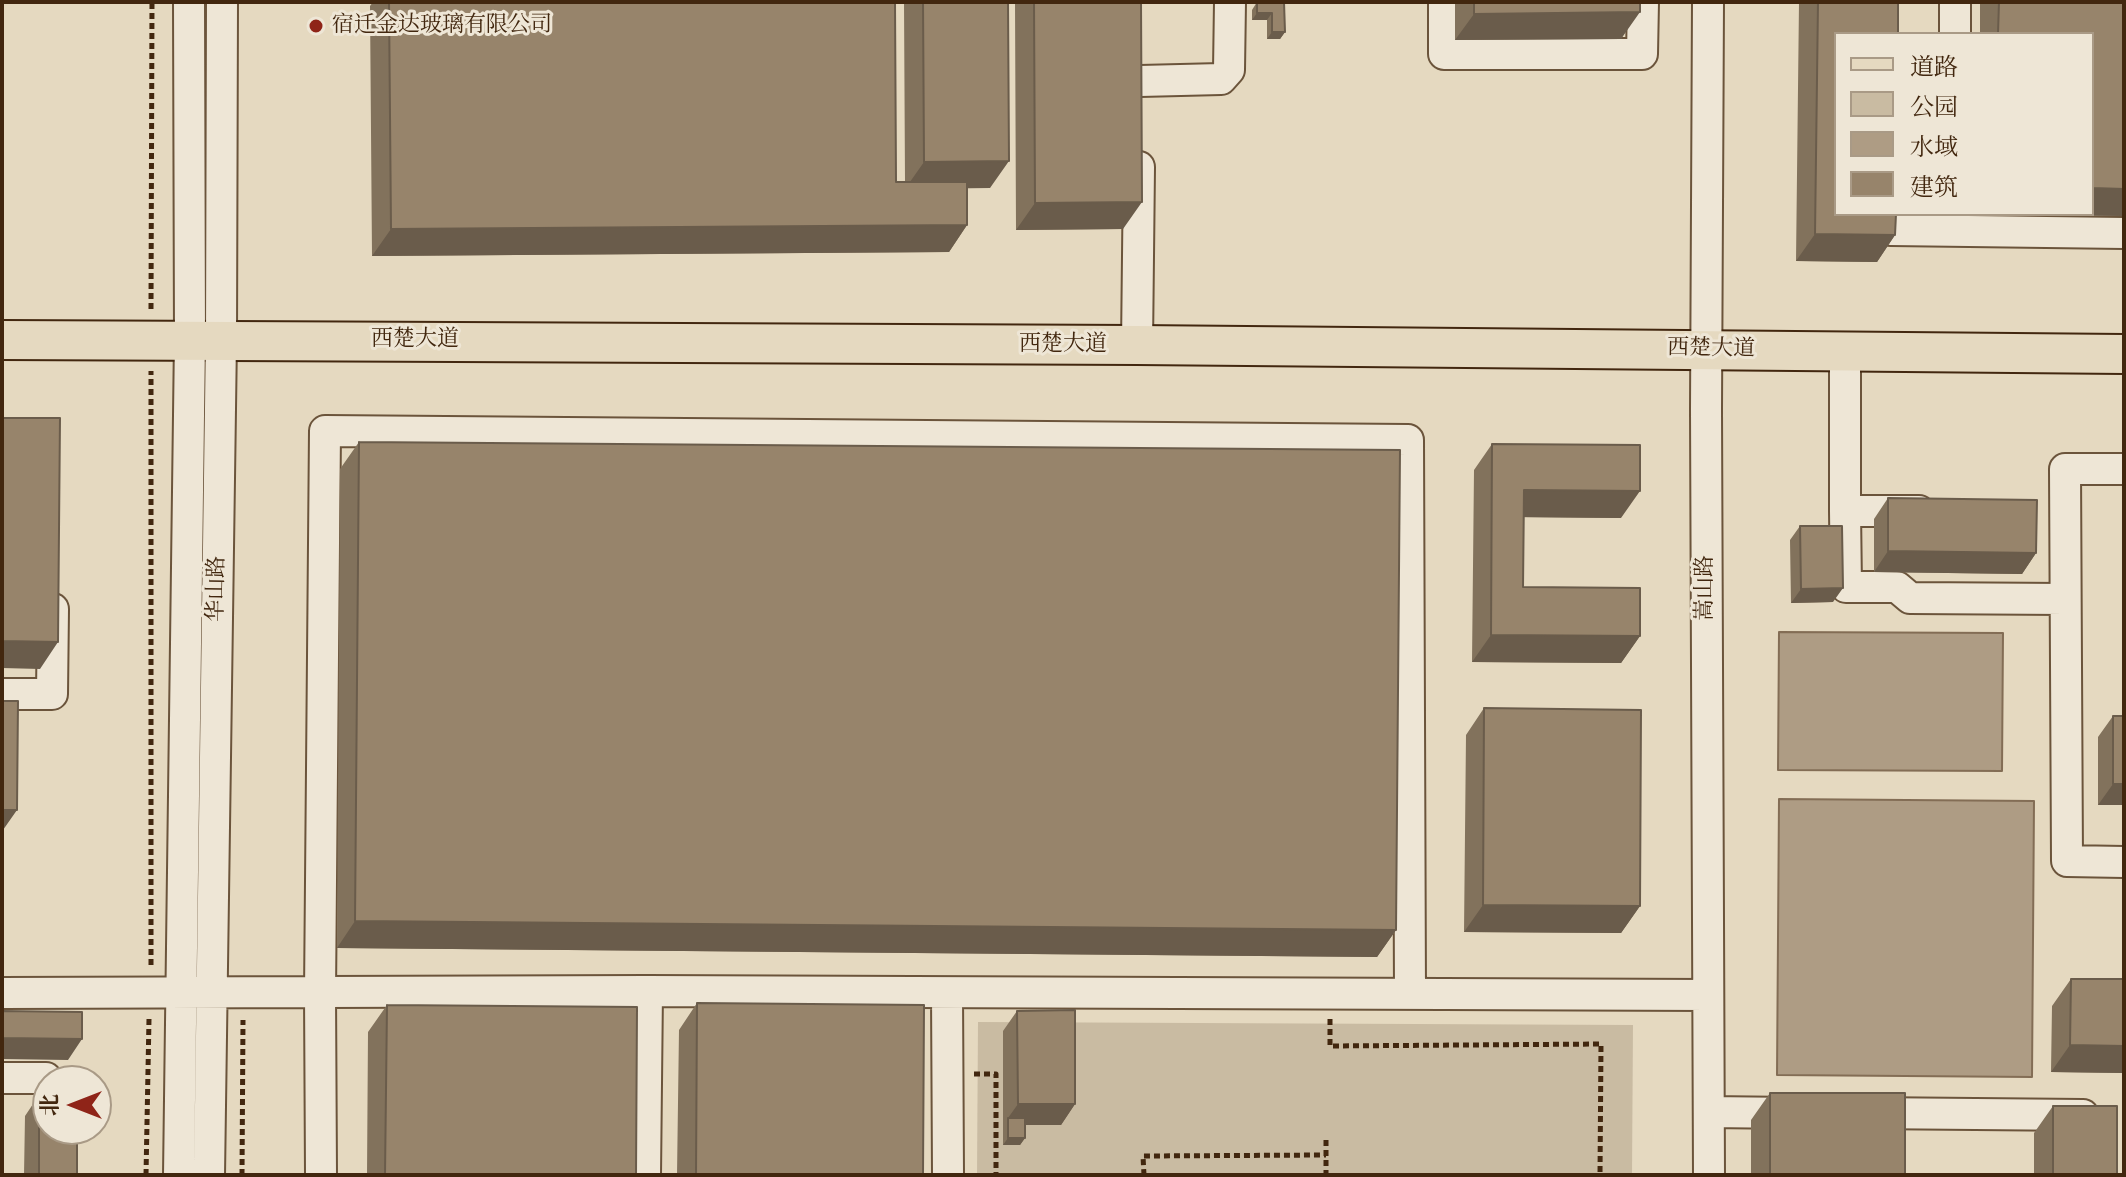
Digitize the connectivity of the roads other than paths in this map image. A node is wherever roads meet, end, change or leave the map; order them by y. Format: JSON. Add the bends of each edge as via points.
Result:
{"nodes":[{"id":1,"x":189,"y":2,"type":"edge"},
{"id":2,"x":222,"y":2,"type":"edge"},
{"id":3,"x":1230,"y":2,"type":"edge"},
{"id":4,"x":1444,"y":2,"type":"edge"},
{"id":5,"x":1643,"y":2,"type":"edge"},
{"id":6,"x":1708,"y":2,"type":"edge"},
{"id":7,"x":1955,"y":2,"type":"edge"},
{"id":8,"x":1955,"y":32,"type":"edge"},
{"id":9,"x":1140,"y":49,"type":"edge"},
{"id":10,"x":1140,"y":81,"type":"junction"},
{"id":11,"x":1140,"y":111,"type":"edge"},
{"id":12,"x":1139,"y":142,"type":"edge"},
{"id":13,"x":1891,"y":216,"type":"edge"},
{"id":14,"x":1954,"y":222,"type":"edge"},
{"id":15,"x":2124,"y":233,"type":"edge"},
{"id":16,"x":206,"y":339,"type":"junction"},
{"id":17,"x":2,"y":340,"type":"edge"},
{"id":18,"x":1137,"y":345,"type":"junction"},
{"id":19,"x":1706,"y":349,"type":"junction"},
{"id":20,"x":1845,"y":351,"type":"junction"},
{"id":21,"x":2124,"y":354,"type":"edge"},
{"id":22,"x":2124,"y":469,"type":"edge"},
{"id":23,"x":2033,"y":510,"type":"edge"},
{"id":24,"x":2065,"y":510,"type":"junction"},
{"id":25,"x":1845,"y":511,"type":"junction"},
{"id":26,"x":1939,"y":511,"type":"edge"},
{"id":27,"x":53,"y":583,"type":"edge"},
{"id":28,"x":2065,"y":599,"type":"junction"},
{"id":29,"x":2,"y":694,"type":"edge"},
{"id":30,"x":2124,"y":862,"type":"edge"},
{"id":31,"x":647,"y":991,"type":"junction"},
{"id":32,"x":2,"y":993,"type":"edge"},
{"id":33,"x":181,"y":993,"type":"junction"},
{"id":34,"x":211,"y":993,"type":"junction"},
{"id":35,"x":320,"y":993,"type":"junction"},
{"id":36,"x":947,"y":993,"type":"junction"},
{"id":37,"x":1410,"y":994,"type":"junction"},
{"id":38,"x":1708,"y":995,"type":"junction"},
{"id":39,"x":2,"y":1078,"type":"edge"},
{"id":40,"x":32,"y":1078,"type":"edge"},
{"id":41,"x":1709,"y":1112,"type":"junction"},
{"id":42,"x":1816,"y":1113,"type":"edge"},
{"id":43,"x":1847,"y":1113,"type":"edge"},
{"id":44,"x":1893,"y":1113,"type":"junction"},
{"id":45,"x":2083,"y":1115,"type":"edge"},
{"id":46,"x":1893,"y":1144,"type":"edge"},
{"id":47,"x":179,"y":1175,"type":"edge"},
{"id":48,"x":209,"y":1175,"type":"edge"},
{"id":49,"x":321,"y":1175,"type":"edge"},
{"id":50,"x":645,"y":1175,"type":"edge"},
{"id":51,"x":948,"y":1175,"type":"edge"},
{"id":52,"x":1709,"y":1175,"type":"edge"}],
"edges":[{"from":1,"to":16,"type":"street","name":"华山路"},
{"from":2,"to":16,"type":"street","name":"华山路"},
{"from":3,"to":10,"type":"street","via":[[1229,70],[1221,79]]},
{"from":4,"to":5,"type":"street","via":[[1444,54],[1642,54]]},
{"from":6,"to":19,"type":"street","name":"嵩山路"},
{"from":7,"to":8,"type":"street"},
{"from":9,"to":10,"type":"street"},
{"from":10,"to":11,"type":"street"},
{"from":12,"to":18,"type":"street"},
{"from":13,"to":14,"type":"street","via":[[1891,230]]},
{"from":14,"to":15,"type":"street"},
{"from":16,"to":17,"type":"main road","name":"西楚大道"},
{"from":16,"to":18,"type":"main road","name":"西楚大道"},
{"from":16,"to":33,"type":"street","name":"华山路"},
{"from":16,"to":34,"type":"street","name":"华山路"},
{"from":18,"to":19,"type":"main road","name":"西楚大道"},
{"from":19,"to":20,"type":"main road","name":"西楚大道"},
{"from":19,"to":38,"type":"street","name":"嵩山路"},
{"from":20,"to":21,"type":"main road","name":"西楚大道"},
{"from":20,"to":25,"type":"street"},
{"from":22,"to":24,"type":"street","via":[[2065,469]]},
{"from":23,"to":24,"type":"street"},
{"from":24,"to":28,"type":"street"},
{"from":25,"to":26,"type":"street"},
{"from":25,"to":28,"type":"street","via":[[1846,587],[1897,587],[1910,598]]},
{"from":27,"to":29,"type":"street","via":[[52,694]]},
{"from":28,"to":30,"type":"street","via":[[2067,861]]},
{"from":31,"to":35,"type":"street"},
{"from":31,"to":36,"type":"street"},
{"from":31,"to":50,"type":"street"},
{"from":32,"to":33,"type":"street"},
{"from":33,"to":34,"type":"street"},
{"from":33,"to":47,"type":"street","name":"华山路"},
{"from":34,"to":35,"type":"street"},
{"from":34,"to":48,"type":"street","name":"华山路"},
{"from":35,"to":37,"type":"street","via":[[325,431],[1408,440]]},
{"from":35,"to":49,"type":"street"},
{"from":36,"to":37,"type":"street"},
{"from":36,"to":51,"type":"street"},
{"from":37,"to":38,"type":"street"},
{"from":38,"to":41,"type":"street","name":"嵩山路"},
{"from":39,"to":40,"type":"street"},
{"from":41,"to":42,"type":"street"},
{"from":41,"to":52,"type":"street","name":"嵩山路"},
{"from":43,"to":44,"type":"street"},
{"from":44,"to":45,"type":"street"},
{"from":44,"to":46,"type":"street"}]}
